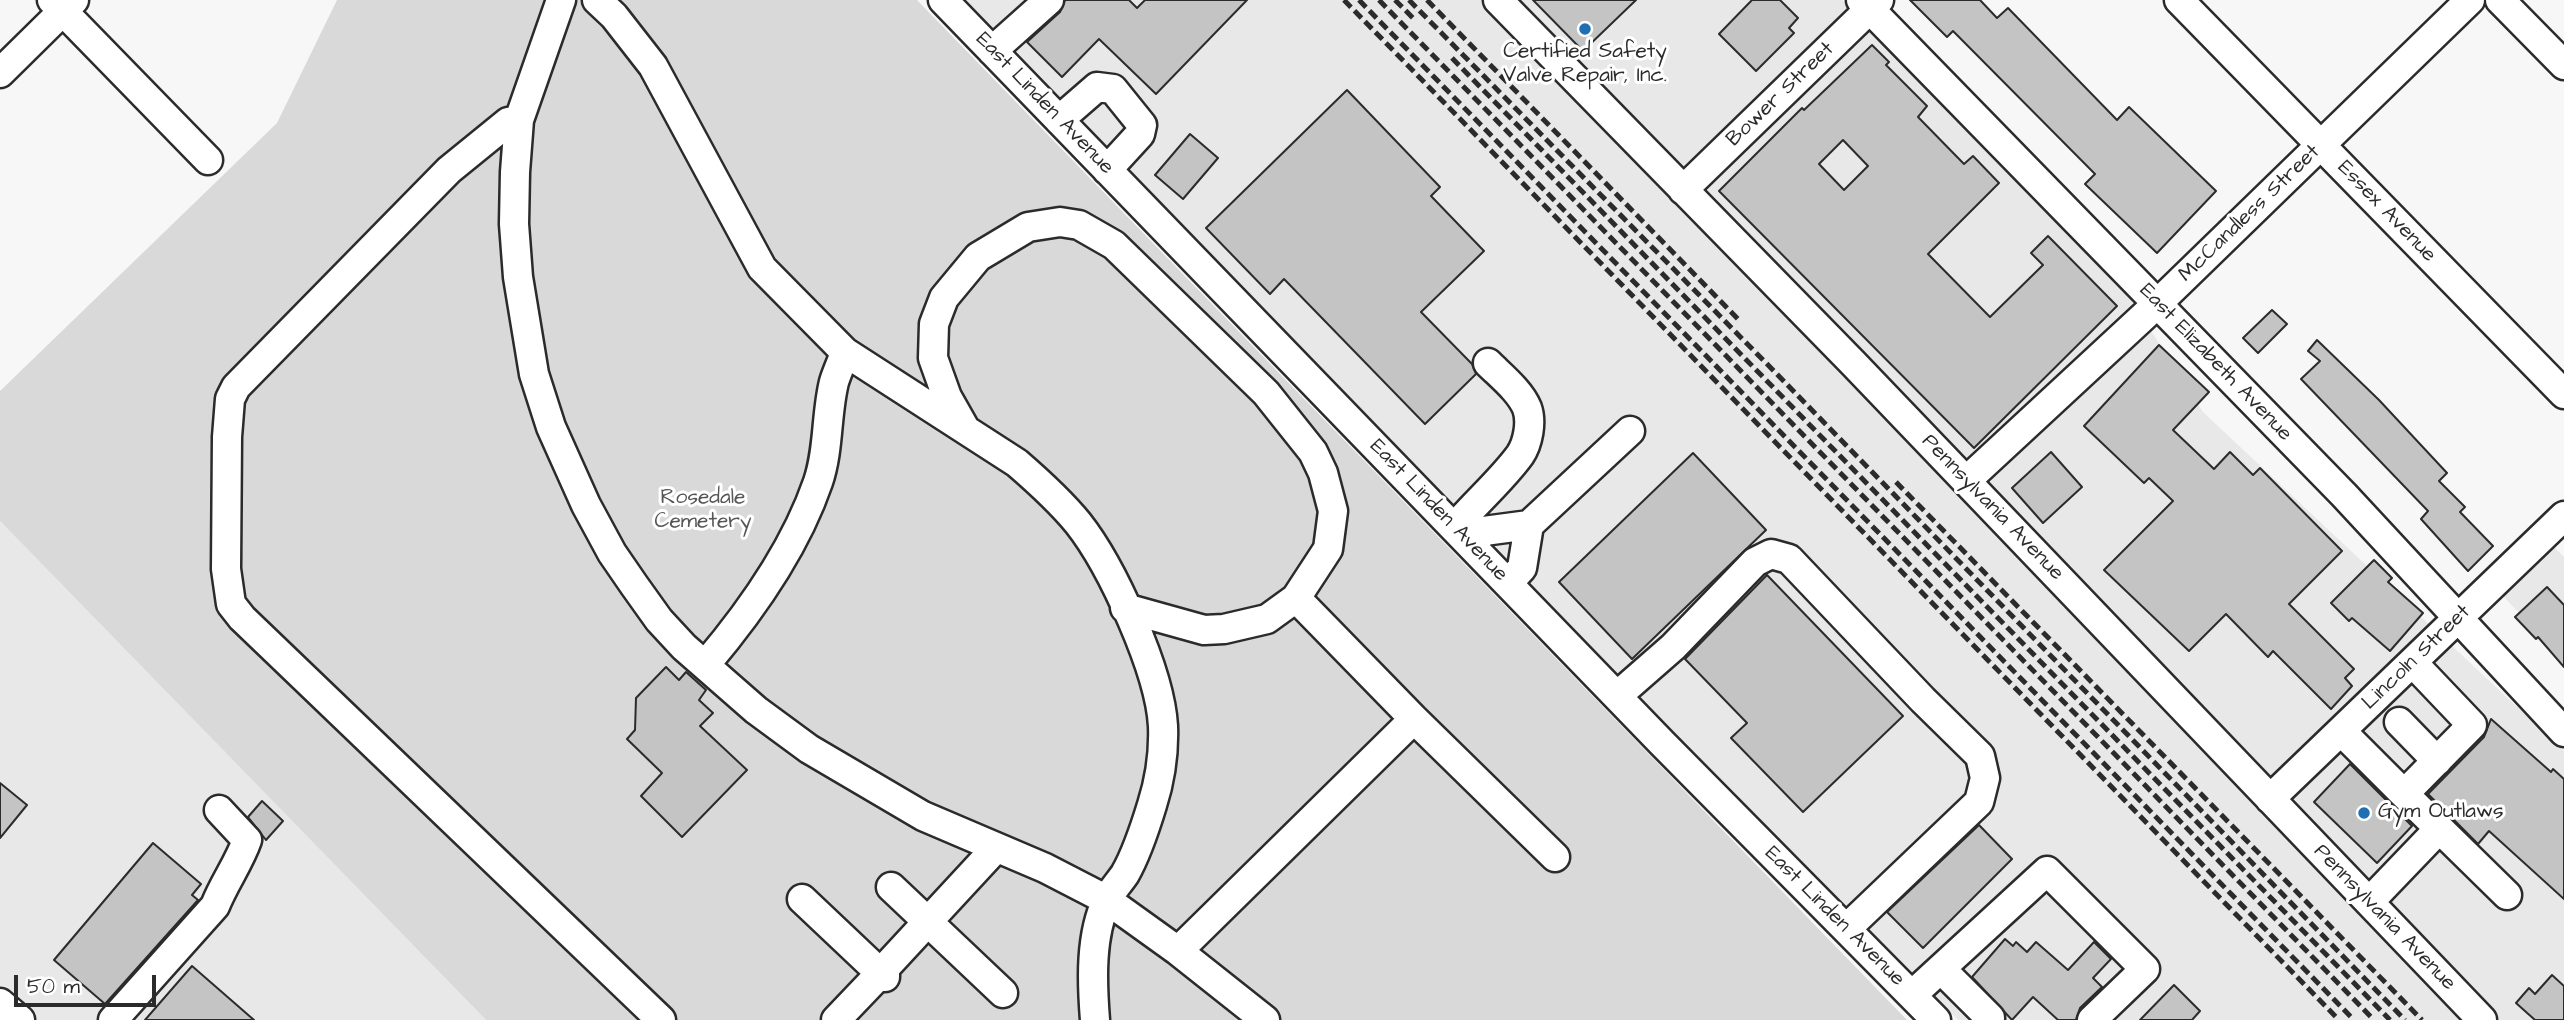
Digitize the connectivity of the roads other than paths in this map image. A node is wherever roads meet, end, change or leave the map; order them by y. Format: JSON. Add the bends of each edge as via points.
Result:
{"nodes":[{"id":1,"x":561,"y":0,"type":"edge"},
{"id":2,"x":597,"y":0,"type":"edge"},
{"id":3,"x":943,"y":0,"type":"edge"},
{"id":4,"x":1049,"y":0,"type":"edge"},
{"id":5,"x":1498,"y":0,"type":"edge"},
{"id":6,"x":2179,"y":0,"type":"edge"},
{"id":7,"x":2470,"y":0,"type":"edge"},
{"id":8,"x":2500,"y":0,"type":"edge"},
{"id":9,"x":1870,"y":3,"type":"edge"},
{"id":10,"x":63,"y":4,"type":"edge"},
{"id":11,"x":992,"y":51,"type":"junction"},
{"id":12,"x":2564,"y":65,"type":"edge"},
{"id":13,"x":0,"y":73,"type":"edge"},
{"id":14,"x":519,"y":120,"type":"junction"},
{"id":15,"x":1059,"y":120,"type":"junction"},
{"id":16,"x":2321,"y":145,"type":"junction"},
{"id":17,"x":208,"y":160,"type":"dead end"},
{"id":18,"x":1107,"y":170,"type":"junction"},
{"id":19,"x":1683,"y":190,"type":"junction"},
{"id":20,"x":2157,"y":304,"type":"junction"},
{"id":21,"x":845,"y":352,"type":"junction"},
{"id":22,"x":1488,"y":363,"type":"dead end"},
{"id":23,"x":2564,"y":394,"type":"edge"},
{"id":24,"x":964,"y":428,"type":"junction"},
{"id":25,"x":1630,"y":431,"type":"dead end"},
{"id":26,"x":1966,"y":481,"type":"junction"},
{"id":27,"x":2564,"y":516,"type":"edge"},
{"id":28,"x":1529,"y":525,"type":"junction"},
{"id":29,"x":1463,"y":536,"type":"junction"},
{"id":30,"x":1508,"y":583,"type":"junction"},
{"id":31,"x":1296,"y":598,"type":"junction"},
{"id":32,"x":1125,"y":608,"type":"junction"},
{"id":33,"x":2459,"y":619,"type":"junction"},
{"id":34,"x":2413,"y":663,"type":"junction"},
{"id":35,"x":706,"y":664,"type":"junction"},
{"id":36,"x":1617,"y":696,"type":"junction"},
{"id":37,"x":1414,"y":719,"type":"junction"},
{"id":38,"x":2399,"y":722,"type":"dead end"},
{"id":39,"x":2341,"y":731,"type":"junction"},
{"id":40,"x":2564,"y":732,"type":"edge"},
{"id":41,"x":2437,"y":761,"type":"junction"},
{"id":42,"x":2404,"y":794,"type":"junction"},
{"id":43,"x":2270,"y":799,"type":"junction"},
{"id":44,"x":219,"y":810,"type":"dead end"},
{"id":45,"x":2439,"y":829,"type":"junction"},
{"id":46,"x":996,"y":848,"type":"junction"},
{"id":47,"x":1555,"y":857,"type":"dead end"},
{"id":48,"x":891,"y":887,"type":"dead end"},
{"id":49,"x":2507,"y":895,"type":"dead end"},
{"id":50,"x":802,"y":899,"type":"dead end"},
{"id":51,"x":1107,"y":900,"type":"junction"},
{"id":52,"x":2369,"y":902,"type":"junction"},
{"id":53,"x":928,"y":922,"type":"junction"},
{"id":54,"x":1846,"y":929,"type":"junction"},
{"id":55,"x":1178,"y":951,"type":"junction"},
{"id":56,"x":1941,"y":968,"type":"junction"},
{"id":57,"x":879,"y":972,"type":"junction"},
{"id":58,"x":1003,"y":993,"type":"dead end"},
{"id":59,"x":1912,"y":995,"type":"junction"},
{"id":60,"x":0,"y":1003,"type":"edge"},
{"id":61,"x":1990,"y":1018,"type":"dead end"},
{"id":62,"x":20,"y":1020,"type":"edge"},
{"id":63,"x":113,"y":1020,"type":"edge"},
{"id":64,"x":661,"y":1020,"type":"edge"},
{"id":65,"x":836,"y":1020,"type":"edge"},
{"id":66,"x":1095,"y":1020,"type":"edge"},
{"id":67,"x":1265,"y":1020,"type":"edge"},
{"id":68,"x":1936,"y":1020,"type":"edge"},
{"id":69,"x":2092,"y":1020,"type":"edge"},
{"id":70,"x":2482,"y":1020,"type":"edge"}],
"edges":[{"from":1,"to":14,"type":"street"},
{"from":2,"to":21,"type":"street","via":[[653,66],[762,268]]},
{"from":3,"to":11,"type":"street","name":"East Linden Avenue"},
{"from":4,"to":11,"type":"street"},
{"from":5,"to":19,"type":"street","name":"Pennsylvania Avenue"},
{"from":6,"to":16,"type":"street","name":"Essex Avenue"},
{"from":7,"to":16,"type":"street","name":"McCandless Street"},
{"from":8,"to":12,"type":"street"},
{"from":9,"to":19,"type":"street","name":"Bower Street"},
{"from":9,"to":20,"type":"street","name":"East Elizabeth Avenue"},
{"from":10,"to":13,"type":"street"},
{"from":10,"to":17,"type":"street"},
{"from":11,"to":15,"type":"street","name":"East Linden Avenue"},
{"from":14,"to":35,"type":"street","via":[[514,224],[518,277],[534,374],[551,427],[612,553],[659,620]]},
{"from":14,"to":64,"type":"street","via":[[508,122],[449,170],[236,387],[230,399],[227,437],[226,569],[231,604]]},
{"from":15,"to":18,"type":"street","name":"East Linden Avenue"},
{"from":15,"to":18,"type":"street","via":[[1097,86],[1113,89],[1142,125],[1140,134]]},
{"from":16,"to":20,"type":"street","name":"McCandless Street"},
{"from":16,"to":23,"type":"street","name":"Essex Avenue"},
{"from":18,"to":29,"type":"street","name":"East Linden Avenue"},
{"from":19,"to":26,"type":"street","name":"Pennsylvania Avenue"},
{"from":20,"to":26,"type":"street","name":"McCandless Street"},
{"from":20,"to":33,"type":"street","name":"East Elizabeth Avenue"},
{"from":21,"to":24,"type":"street"},
{"from":21,"to":35,"type":"street","via":[[834,382],[818,481],[798,528],[764,587]]},
{"from":22,"to":29,"type":"street","via":[[1527,409],[1528,437]]},
{"from":24,"to":31,"type":"street","via":[[933,358],[934,324],[944,298],[978,257],[1028,227],[1060,222],[1079,225],[1114,245],[1266,393],[1312,452],[1333,511],[1328,548]]},
{"from":24,"to":32,"type":"street","via":[[1017,463],[1077,523],[1097,551]]},
{"from":25,"to":28,"type":"street"},
{"from":26,"to":43,"type":"street","name":"Pennsylvania Avenue"},
{"from":27,"to":33,"type":"street","name":"Lincoln Street"},
{"from":28,"to":29,"type":"street"},
{"from":28,"to":30,"type":"street","via":[[1522,568]]},
{"from":29,"to":30,"type":"street","name":"East Linden Avenue"},
{"from":30,"to":36,"type":"street","name":"East Linden Avenue"},
{"from":31,"to":32,"type":"street","via":[[1267,619],[1224,629],[1204,630]]},
{"from":31,"to":37,"type":"street"},
{"from":32,"to":51,"type":"street","via":[[1157,696],[1163,725],[1162,760],[1141,836]]},
{"from":33,"to":34,"type":"street","name":"Lincoln Street"},
{"from":33,"to":40,"type":"street","name":"East Elizabeth Avenue"},
{"from":34,"to":39,"type":"street","name":"Lincoln Street"},
{"from":34,"to":41,"type":"street","via":[[2472,725]]},
{"from":35,"to":46,"type":"street","via":[[756,710],[809,749],[923,816]]},
{"from":36,"to":54,"type":"street","name":"East Linden Avenue"},
{"from":36,"to":54,"type":"street","via":[[1755,562],[1771,554],[1789,559],[1980,756],[1985,778],[1979,802]]},
{"from":37,"to":47,"type":"street"},
{"from":37,"to":55,"type":"street"},
{"from":38,"to":41,"type":"street"},
{"from":39,"to":42,"type":"street"},
{"from":39,"to":43,"type":"street","name":"Lincoln Street"},
{"from":41,"to":42,"type":"street"},
{"from":42,"to":45,"type":"street"},
{"from":43,"to":52,"type":"street","name":"Pennsylvania Avenue"},
{"from":44,"to":63,"type":"street","via":[[247,840],[243,851],[215,906]]},
{"from":45,"to":49,"type":"street"},
{"from":45,"to":52,"type":"street"},
{"from":46,"to":51,"type":"street"},
{"from":46,"to":53,"type":"street"},
{"from":48,"to":53,"type":"street"},
{"from":50,"to":57,"type":"street"},
{"from":51,"to":55,"type":"street"},
{"from":51,"to":66,"type":"street","via":[[1097,934],[1092,986]]},
{"from":52,"to":70,"type":"street","name":"Pennsylvania Avenue"},
{"from":53,"to":57,"type":"street"},
{"from":53,"to":58,"type":"street"},
{"from":54,"to":59,"type":"street","name":"East Linden Avenue"},
{"from":55,"to":67,"type":"street"},
{"from":56,"to":59,"type":"street"},
{"from":56,"to":61,"type":"street"},
{"from":56,"to":69,"type":"street","via":[[2047,871],[2145,969]]},
{"from":57,"to":65,"type":"street"},
{"from":59,"to":68,"type":"street","name":"East Linden Avenue"},
{"from":60,"to":62,"type":"street"}]}
